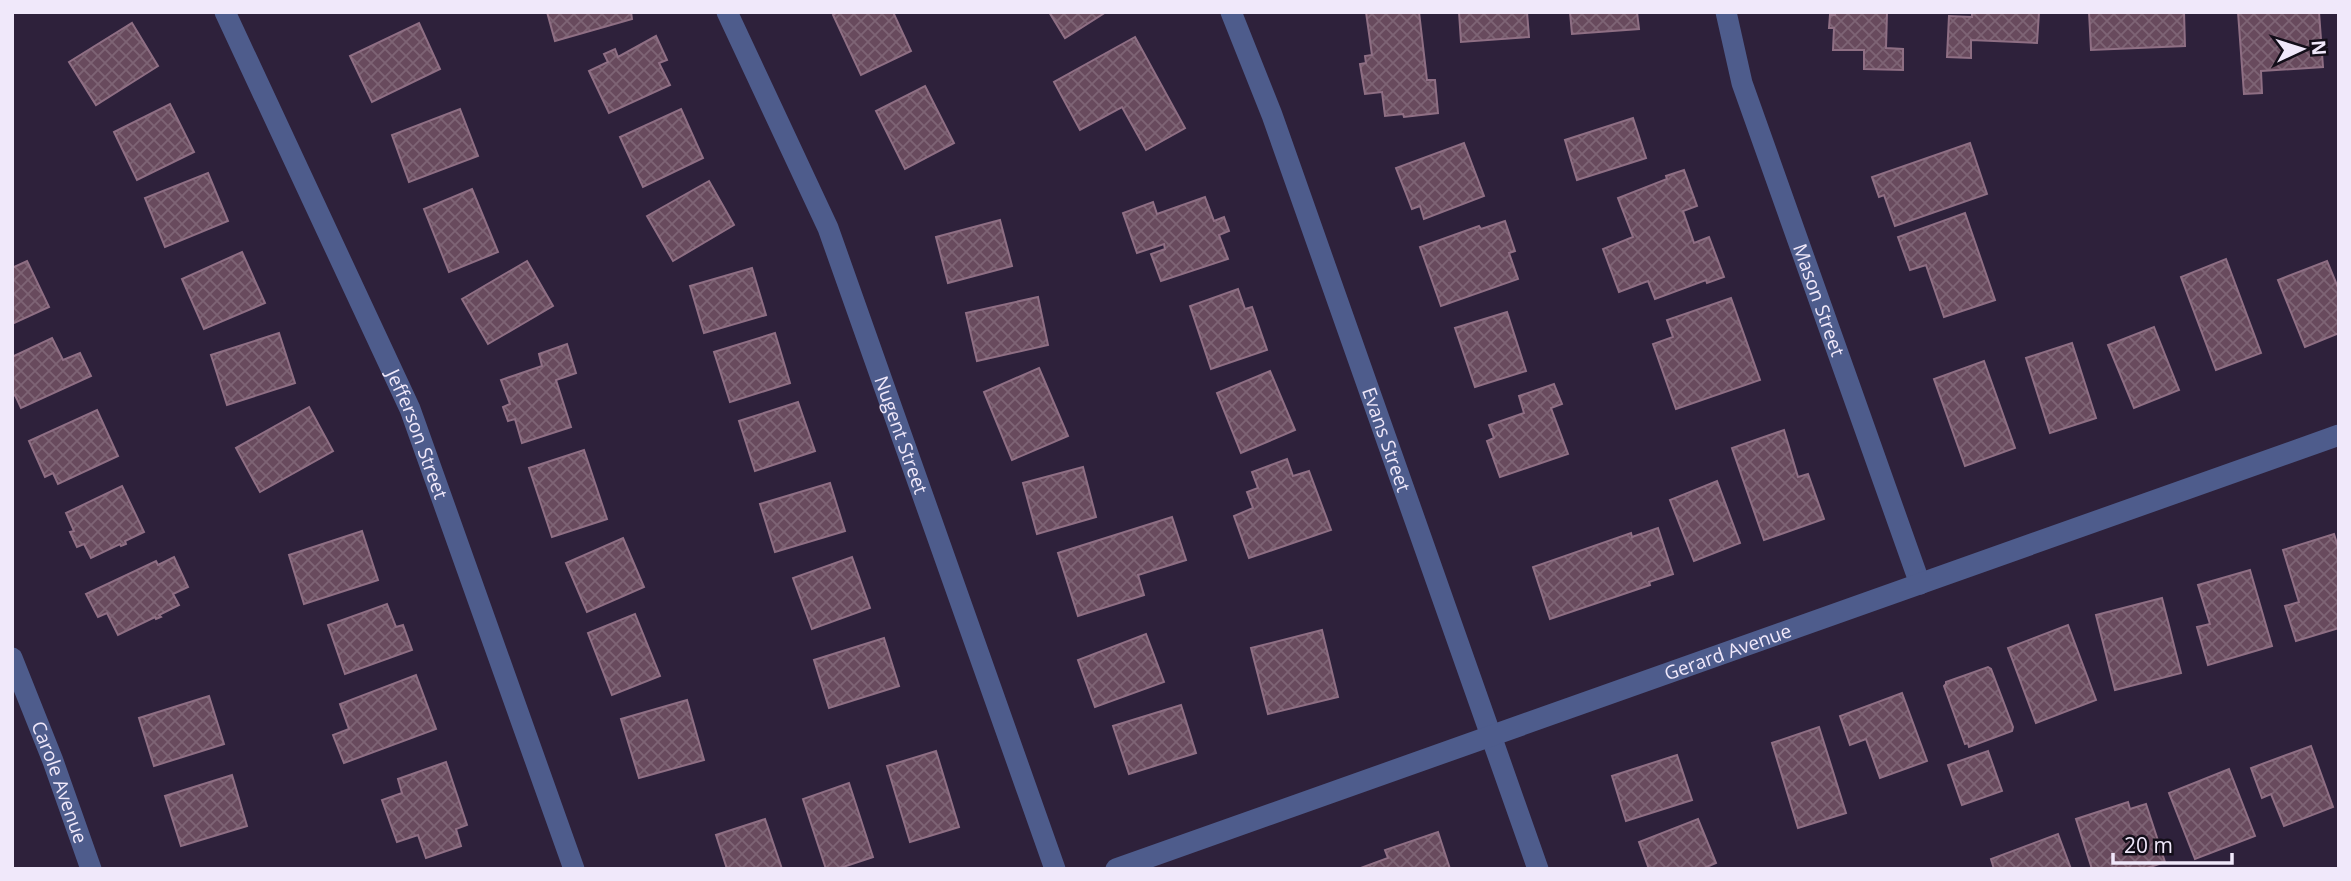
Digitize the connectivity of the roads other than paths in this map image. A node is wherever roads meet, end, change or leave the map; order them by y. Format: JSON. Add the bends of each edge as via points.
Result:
{"nodes":[{"id":1,"x":225,"y":12,"type":"edge"},
{"id":2,"x":727,"y":12,"type":"edge"},
{"id":3,"x":1231,"y":12,"type":"edge"},
{"id":4,"x":1726,"y":12,"type":"edge"},
{"id":5,"x":2339,"y":435,"type":"edge"},
{"id":6,"x":1920,"y":584,"type":"junction"},
{"id":7,"x":12,"y":658,"type":"edge"},
{"id":8,"x":1491,"y":736,"type":"junction"},
{"id":9,"x":91,"y":869,"type":"edge"},
{"id":10,"x":574,"y":869,"type":"edge"},
{"id":11,"x":1055,"y":869,"type":"edge"},
{"id":12,"x":1115,"y":869,"type":"edge"},
{"id":13,"x":1538,"y":869,"type":"edge"}],
"edges":[{"from":1,"to":10,"type":"street","name":"Jefferson Street","via":[[410,409]]},
{"from":2,"to":11,"type":"street","name":"Nugent Street","via":[[828,228]]},
{"from":3,"to":8,"type":"street","name":"Evans Street","via":[[1272,115]]},
{"from":4,"to":6,"type":"street","name":"Mason Street","via":[[1742,83]]},
{"from":5,"to":6,"type":"street","name":"Gerard Avenue"},
{"from":6,"to":8,"type":"street","name":"Gerard Avenue"},
{"from":7,"to":9,"type":"street","name":"Carole Avenue"},
{"from":8,"to":12,"type":"street","name":"Gerard Avenue"},
{"from":8,"to":13,"type":"street","name":"Evans Street"}]}
